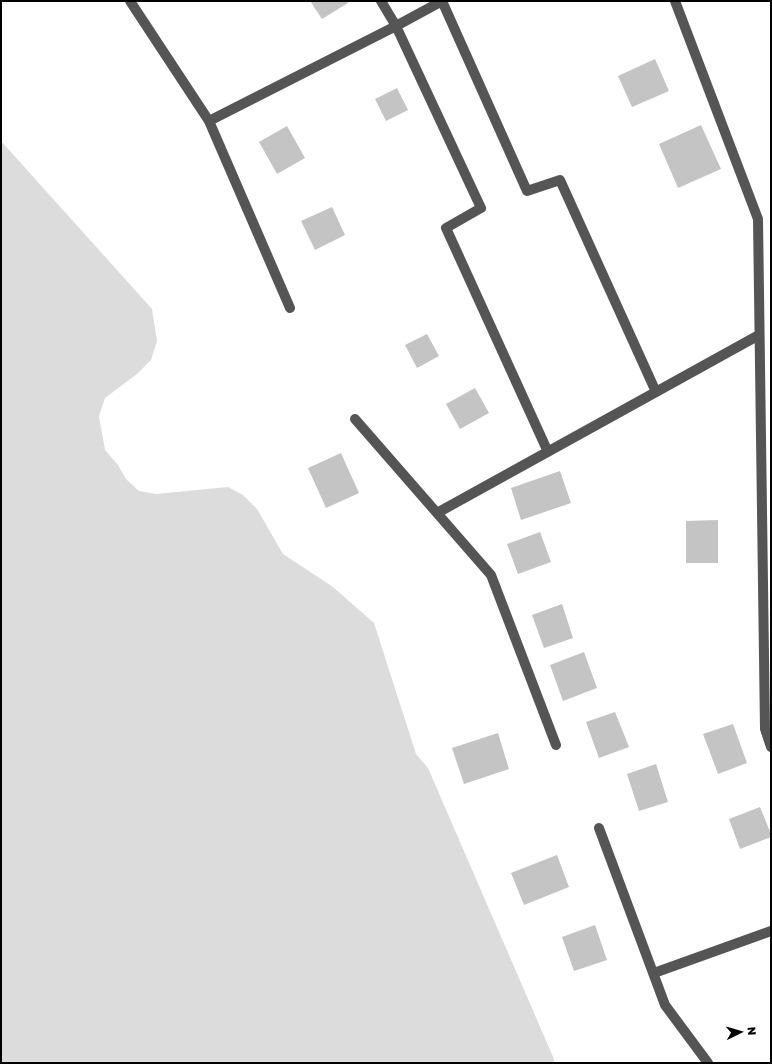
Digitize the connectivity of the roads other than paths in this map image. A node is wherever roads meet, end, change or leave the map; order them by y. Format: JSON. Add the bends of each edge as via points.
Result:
{"nodes":[{"id":1,"x":130,"y":1,"type":"edge"},
{"id":2,"x":381,"y":1,"type":"edge"},
{"id":3,"x":442,"y":1,"type":"edge"},
{"id":4,"x":674,"y":1,"type":"edge"},
{"id":5,"x":396,"y":26,"type":"junction"},
{"id":6,"x":209,"y":121,"type":"junction"},
{"id":7,"x":290,"y":308,"type":"dead end"},
{"id":8,"x":760,"y":335,"type":"junction"},
{"id":9,"x":656,"y":392,"type":"junction"},
{"id":10,"x":355,"y":419,"type":"dead end"},
{"id":11,"x":548,"y":452,"type":"junction"},
{"id":12,"x":437,"y":514,"type":"junction"},
{"id":13,"x":556,"y":745,"type":"dead end"},
{"id":14,"x":771,"y":747,"type":"edge"},
{"id":15,"x":600,"y":828,"type":"dead end"},
{"id":16,"x":771,"y":931,"type":"edge"},
{"id":17,"x":654,"y":973,"type":"junction"},
{"id":18,"x":708,"y":1063,"type":"edge"}],
"edges":[{"from":1,"to":6,"type":"lane"},
{"from":2,"to":5,"type":"lane"},
{"from":3,"to":5,"type":"lane"},
{"from":3,"to":9,"type":"lane","via":[[527,191],[560,180]]},
{"from":4,"to":8,"type":"lane","via":[[758,219]]},
{"from":5,"to":6,"type":"lane"},
{"from":5,"to":11,"type":"lane","via":[[482,208],[446,228]]},
{"from":6,"to":7,"type":"lane"},
{"from":8,"to":9,"type":"lane"},
{"from":8,"to":14,"type":"lane","via":[[765,729]]},
{"from":9,"to":11,"type":"lane"},
{"from":10,"to":12,"type":"lane"},
{"from":11,"to":12,"type":"lane"},
{"from":12,"to":13,"type":"lane","via":[[491,575]]},
{"from":15,"to":17,"type":"lane"},
{"from":16,"to":17,"type":"lane"},
{"from":17,"to":18,"type":"lane","via":[[665,1005]]}]}
